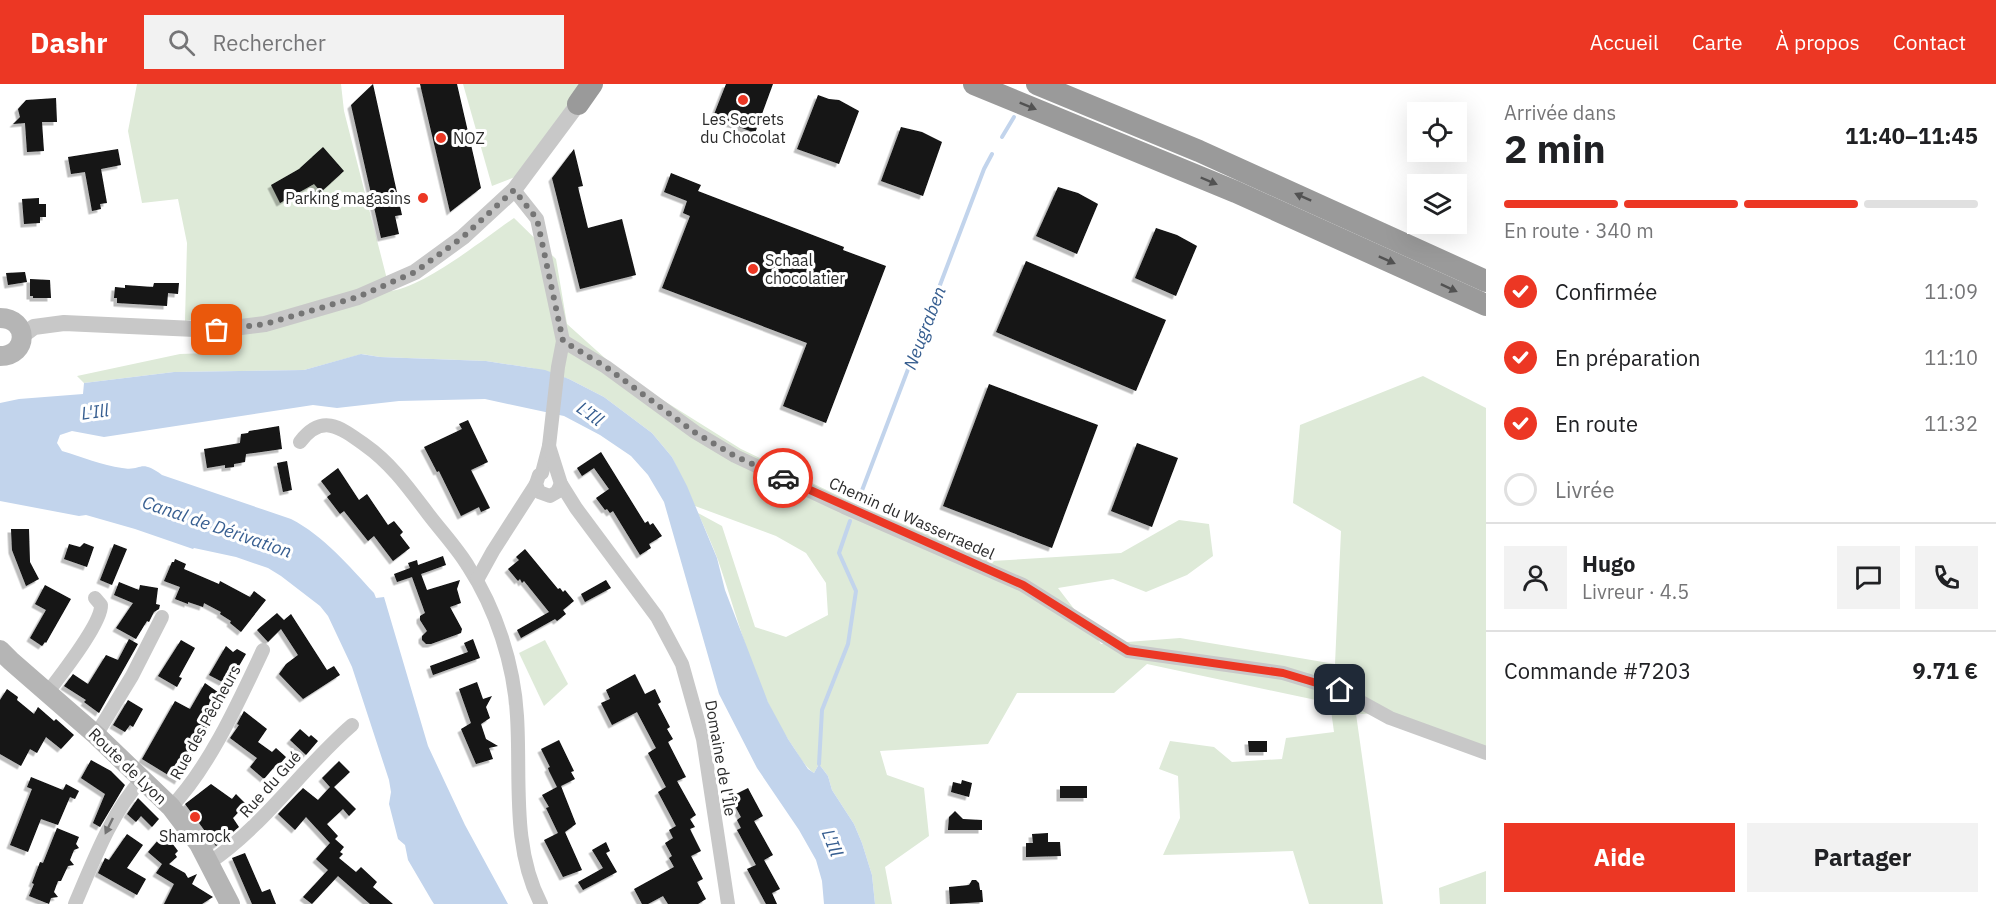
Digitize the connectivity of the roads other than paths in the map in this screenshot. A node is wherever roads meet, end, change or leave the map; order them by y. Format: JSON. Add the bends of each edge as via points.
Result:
{"nodes":[{"id":1,"x":592,"y":84,"type":"edge"},
{"id":2,"x":974,"y":84,"type":"edge"},
{"id":3,"x":1037,"y":84,"type":"edge"},
{"id":4,"x":1074,"y":84,"type":"edge"},
{"id":5,"x":578,"y":104,"type":"joint"},
{"id":6,"x":1233,"y":166,"type":"junction"},
{"id":7,"x":514,"y":190,"type":"junction"},
{"id":8,"x":1486,"y":281,"type":"edge"},
{"id":9,"x":1486,"y":305,"type":"edge"},
{"id":10,"x":0,"y":318,"type":"edge"},
{"id":11,"x":22,"y":336,"type":"junction"},
{"id":12,"x":563,"y":341,"type":"junction"},
{"id":13,"x":0,"y":356,"type":"edge"},
{"id":14,"x":300,"y":442,"type":"dead end"},
{"id":15,"x":549,"y":484,"type":"junction"},
{"id":16,"x":477,"y":580,"type":"junction"},
{"id":17,"x":95,"y":598,"type":"dead end"},
{"id":18,"x":162,"y":617,"type":"dead end"},
{"id":19,"x":0,"y":650,"type":"edge"},
{"id":20,"x":263,"y":650,"type":"dead end"},
{"id":21,"x":48,"y":692,"type":"junction"},
{"id":22,"x":352,"y":725,"type":"dead end"},
{"id":23,"x":96,"y":735,"type":"junction"},
{"id":24,"x":1486,"y":753,"type":"edge"},
{"id":25,"x":142,"y":778,"type":"junction"},
{"id":26,"x":171,"y":807,"type":"junction"},
{"id":27,"x":209,"y":863,"type":"junction"},
{"id":28,"x":75,"y":904,"type":"edge"},
{"id":29,"x":230,"y":904,"type":"edge"},
{"id":30,"x":541,"y":904,"type":"edge"},
{"id":31,"x":728,"y":904,"type":"edge"}],
"edges":[{"from":1,"to":5,"type":"highway"},
{"from":2,"to":9,"type":"highway","one_way":true,"via":[[1236,192]]},
{"from":3,"to":6,"type":"highway"},
{"from":4,"to":6,"type":"highway","via":[[1212,147]]},
{"from":5,"to":7,"type":"street"},
{"from":8,"to":6,"type":"highway","one_way":true},
{"from":7,"to":11,"type":"street","via":[[463,237],[415,272],[358,297],[265,324],[217,330],[64,323],[34,327]]},
{"from":7,"to":12,"type":"street","via":[[537,219]]},
{"from":10,"to":11,"type":"main road","via":[[12,320]]},
{"from":11,"to":13,"type":"main road","via":[[15,352]]},
{"from":12,"to":15,"type":"street","via":[[549,446]]},
{"from":12,"to":24,"type":"street","name":"Chemin du Wasserraedel","via":[[735,456],[1023,585],[1128,651],[1283,673],[1340,690],[1390,718]]},
{"from":14,"to":16,"type":"street","via":[[311,430],[325,424],[376,453],[409,488]]},
{"from":15,"to":16,"type":"street","via":[[520,508]]},
{"from":15,"to":31,"type":"street","name":"Domaine de l'Île","via":[[576,508],[657,617],[682,664],[703,739]]},
{"from":16,"to":30,"type":"street","via":[[501,635],[512,682],[517,714],[522,844],[531,884]]},
{"from":17,"to":21,"type":"street","via":[[101,612]]},
{"from":18,"to":23,"type":"street"},
{"from":19,"to":21,"type":"main road","name":"Route de Lyon"},
{"from":20,"to":26,"type":"street","name":"Rue des Pêcheurs","via":[[218,738],[192,782]]},
{"from":21,"to":23,"type":"main road","name":"Route de Lyon"},
{"from":22,"to":27,"type":"street","name":"Rue du Gué","via":[[248,833]]},
{"from":23,"to":25,"type":"main road","name":"Route de Lyon"},
{"from":25,"to":26,"type":"main road","name":"Route de Lyon"},
{"from":25,"to":28,"type":"street","one_way":true,"via":[[111,822]]},
{"from":26,"to":27,"type":"main road","name":"Route de Lyon"},
{"from":27,"to":29,"type":"main road","name":"Route de Lyon"}]}
